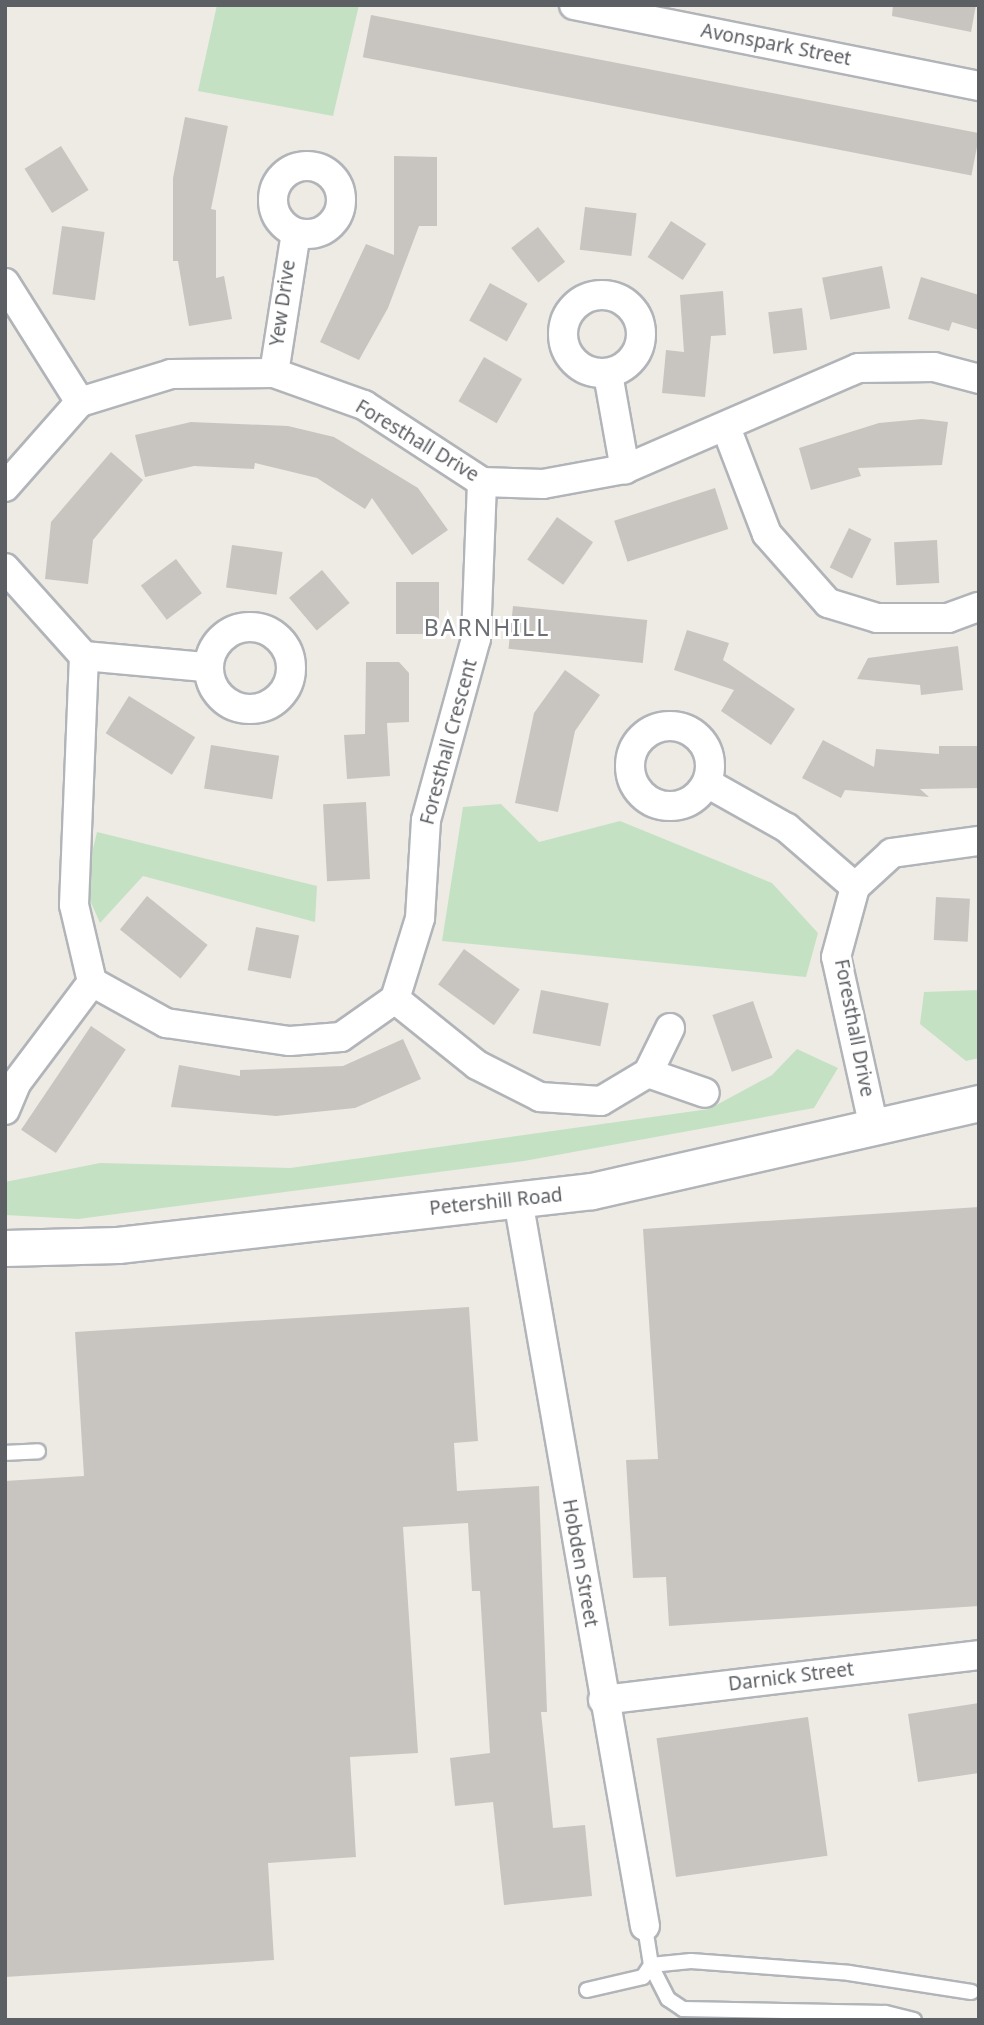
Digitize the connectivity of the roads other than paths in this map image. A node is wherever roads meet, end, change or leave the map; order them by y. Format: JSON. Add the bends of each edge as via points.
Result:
{"nodes":[{"id":1,"x":574,"y":5,"type":"edge"},
{"id":2,"x":979,"y":86,"type":"edge"},
{"id":3,"x":296,"y":233,"type":"dead end"},
{"id":4,"x":5,"y":284,"type":"edge"},
{"id":5,"x":274,"y":373,"type":"junction"},
{"id":6,"x":608,"y":374,"type":"dead end"},
{"id":7,"x":979,"y":379,"type":"edge"},
{"id":8,"x":80,"y":402,"type":"junction"},
{"id":9,"x":727,"y":430,"type":"junction"},
{"id":10,"x":625,"y":470,"type":"junction"},
{"id":11,"x":482,"y":482,"type":"junction"},
{"id":12,"x":5,"y":487,"type":"edge"},
{"id":13,"x":5,"y":568,"type":"edge"},
{"id":14,"x":979,"y":607,"type":"edge"},
{"id":15,"x":84,"y":656,"type":"junction"},
{"id":16,"x":205,"y":667,"type":"dead end"},
{"id":17,"x":707,"y":783,"type":"dead end"},
{"id":18,"x":979,"y":841,"type":"edge"},
{"id":19,"x":855,"y":887,"type":"junction"},
{"id":20,"x":92,"y":982,"type":"junction"},
{"id":21,"x":395,"y":999,"type":"junction"},
{"id":22,"x":670,"y":1028,"type":"dead end"},
{"id":23,"x":16,"y":1062,"type":"edge"},
{"id":24,"x":648,"y":1073,"type":"junction"},
{"id":25,"x":705,"y":1093,"type":"dead end"},
{"id":26,"x":979,"y":1103,"type":"edge"},
{"id":27,"x":5,"y":1110,"type":"edge"},
{"id":28,"x":874,"y":1128,"type":"junction"},
{"id":29,"x":518,"y":1200,"type":"junction"},
{"id":30,"x":5,"y":1248,"type":"edge"},
{"id":31,"x":38,"y":1451,"type":"dead end"},
{"id":32,"x":5,"y":1453,"type":"edge"},
{"id":33,"x":979,"y":1655,"type":"edge"},
{"id":34,"x":603,"y":1700,"type":"junction"},
{"id":35,"x":645,"y":1926,"type":"joint"},
{"id":36,"x":651,"y":1965,"type":"junction"},
{"id":37,"x":587,"y":1990,"type":"dead end"},
{"id":38,"x":972,"y":1992,"type":"dead end"},
{"id":39,"x":914,"y":2020,"type":"edge"}],
"edges":[{"from":1,"to":2,"type":"street","name":"Avonspark Street"},
{"from":3,"to":5,"type":"street","name":"Yew Drive"},
{"from":4,"to":8,"type":"street"},
{"from":5,"to":8,"type":"street","name":"Foresthall Drive","via":[[171,374]]},
{"from":5,"to":11,"type":"street","name":"Foresthall Drive","via":[[364,405]]},
{"from":6,"to":10,"type":"street"},
{"from":7,"to":9,"type":"street","name":"Foresthall Drive","via":[[934,367],[858,368]]},
{"from":8,"to":12,"type":"street"},
{"from":9,"to":10,"type":"street","name":"Foresthall Drive"},
{"from":9,"to":14,"type":"street","via":[[767,534],[828,603],[877,618],[948,618]]},
{"from":10,"to":11,"type":"street","name":"Foresthall Drive","via":[[543,484]]},
{"from":11,"to":21,"type":"street","name":"Foresthall Crescent","via":[[476,639],[426,820],[420,918]]},
{"from":13,"to":15,"type":"street"},
{"from":15,"to":16,"type":"street"},
{"from":15,"to":20,"type":"street","via":[[74,905]]},
{"from":17,"to":19,"type":"street","via":[[787,828]]},
{"from":18,"to":19,"type":"street","via":[[892,853]]},
{"from":19,"to":28,"type":"street","name":"Foresthall Drive","via":[[836,957]]},
{"from":20,"to":21,"type":"street","via":[[166,1023],[290,1041],[341,1037]]},
{"from":20,"to":23,"type":"street"},
{"from":21,"to":24,"type":"street","via":[[477,1065],[540,1097],[601,1101]]},
{"from":22,"to":24,"type":"street"},
{"from":23,"to":27,"type":"street"},
{"from":24,"to":25,"type":"street"},
{"from":26,"to":28,"type":"street","name":"Petershill Road"},
{"from":28,"to":29,"type":"street","name":"Petershill Road","via":[[592,1191]]},
{"from":29,"to":30,"type":"street","name":"Petershill Road","via":[[118,1245]]},
{"from":29,"to":34,"type":"street","name":"Hobden Street"},
{"from":31,"to":32,"type":"lane"},
{"from":33,"to":34,"type":"street","name":"Darnick Street"},
{"from":34,"to":35,"type":"street","name":"Hobden Street"},
{"from":35,"to":36,"type":"lane"},
{"from":36,"to":37,"type":"lane","via":[[643,1977]]},
{"from":36,"to":38,"type":"lane","via":[[691,1961],[849,1973]]},
{"from":36,"to":39,"type":"lane","via":[[668,1999],[683,2009],[885,2012]]}]}
